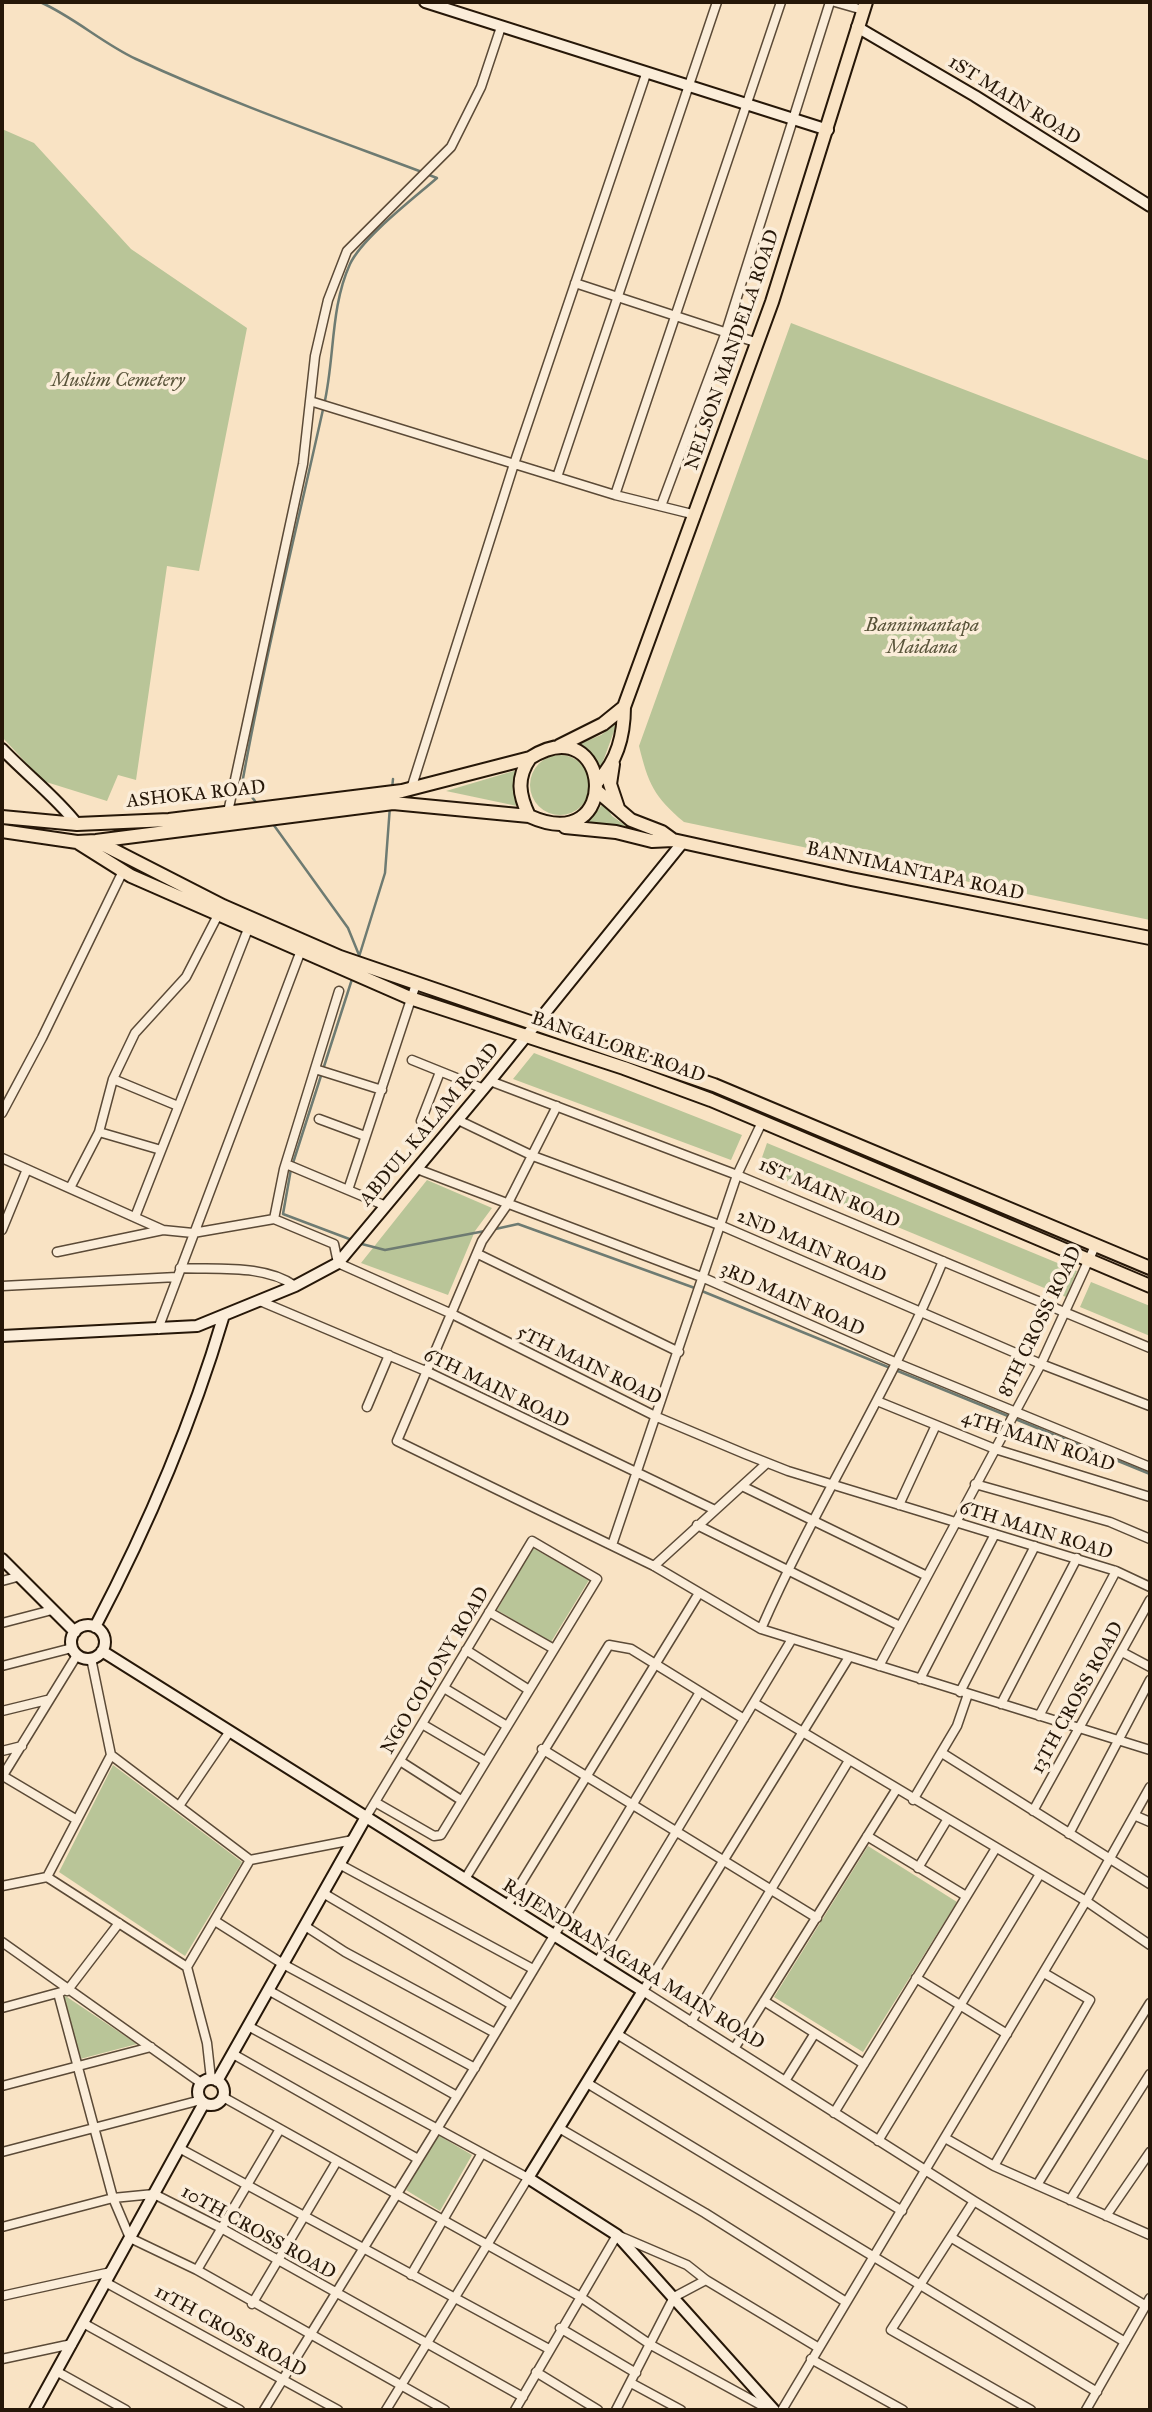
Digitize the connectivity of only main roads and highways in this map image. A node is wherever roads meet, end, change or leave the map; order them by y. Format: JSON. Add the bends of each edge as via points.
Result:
{"nodes":[{"id":1,"x":864,"y":6,"type":"edge"},
{"id":2,"x":624,"y":707,"type":"junction"},
{"id":3,"x":559,"y":746,"type":"junction"},
{"id":4,"x":530,"y":758,"type":"junction"},
{"id":5,"x":613,"y":761,"type":"junction"},
{"id":6,"x":597,"y":786,"type":"junction"},
{"id":7,"x":390,"y":798,"type":"junction"},
{"id":8,"x":265,"y":813,"type":"junction"},
{"id":9,"x":620,"y":813,"type":"junction"},
{"id":10,"x":529,"y":816,"type":"junction"},
{"id":11,"x":2,"y":817,"type":"edge"},
{"id":12,"x":551,"y":825,"type":"junction"},
{"id":13,"x":2,"y":831,"type":"edge"},
{"id":14,"x":96,"y":841,"type":"junction"},
{"id":15,"x":678,"y":841,"type":"junction"},
{"id":16,"x":77,"y":842,"type":"junction"},
{"id":17,"x":220,"y":911,"type":"junction"},
{"id":18,"x":251,"y":923,"type":"junction"},
{"id":19,"x":1150,"y":938,"type":"edge"},
{"id":20,"x":339,"y":962,"type":"junction"},
{"id":21,"x":368,"y":974,"type":"junction"},
{"id":22,"x":1150,"y":1268,"type":"edge"},
{"id":23,"x":1150,"y":1286,"type":"edge"}],
"edges":[{"from":1,"to":2,"type":"main road","name":"NELSON MANDELA ROAD","via":[[758,343]]},
{"from":2,"to":3,"type":"main road","via":[[603,724]]},
{"from":2,"to":5,"type":"main road","name":"NELSON MANDELA ROAD"},
{"from":3,"to":4,"type":"main road"},
{"from":3,"to":6,"type":"main road","via":[[585,756]]},
{"from":4,"to":7,"type":"main road"},
{"from":4,"to":10,"type":"main road","via":[[519,788]]},
{"from":5,"to":6,"type":"main road","name":"NELSON MANDELA ROAD"},
{"from":5,"to":9,"type":"main road","via":[[612,794]]},
{"from":6,"to":9,"type":"main road"},
{"from":6,"to":12,"type":"main road","via":[[588,812],[577,821]]},
{"from":7,"to":8,"type":"main road","name":"ASHOKA ROAD"},
{"from":7,"to":10,"type":"main road"},
{"from":8,"to":11,"type":"main road","name":"ASHOKA ROAD","via":[[77,824]]},
{"from":8,"to":14,"type":"main road","name":"BANGALORE ROAD"},
{"from":9,"to":15,"type":"main road"},
{"from":10,"to":12,"type":"main road"},
{"from":12,"to":15,"type":"main road"},
{"from":13,"to":16,"type":"main road","name":"BANGALORE ROAD"},
{"from":14,"to":16,"type":"main road","name":"BANGALORE ROAD"},
{"from":14,"to":17,"type":"main road","name":"BANGALORE ROAD"},
{"from":15,"to":19,"type":"main road","name":"BANNIMANTAPA ROAD"},
{"from":16,"to":17,"type":"main road","name":"BANGALORE ROAD","via":[[123,871]]},
{"from":17,"to":18,"type":"main road","name":"BANGALORE ROAD"},
{"from":18,"to":20,"type":"main road","name":"BANGALORE ROAD"},
{"from":18,"to":20,"type":"main road","name":"BANGALORE ROAD","via":[[300,953]]},
{"from":20,"to":21,"type":"main road","name":"BANGALORE ROAD"},
{"from":21,"to":22,"type":"main road","name":"BANGALORE ROAD","via":[[416,984],[537,1023],[727,1090]]},
{"from":21,"to":23,"type":"main road","name":"BANGALORE ROAD","via":[[410,998],[624,1068],[762,1122]]}]}
